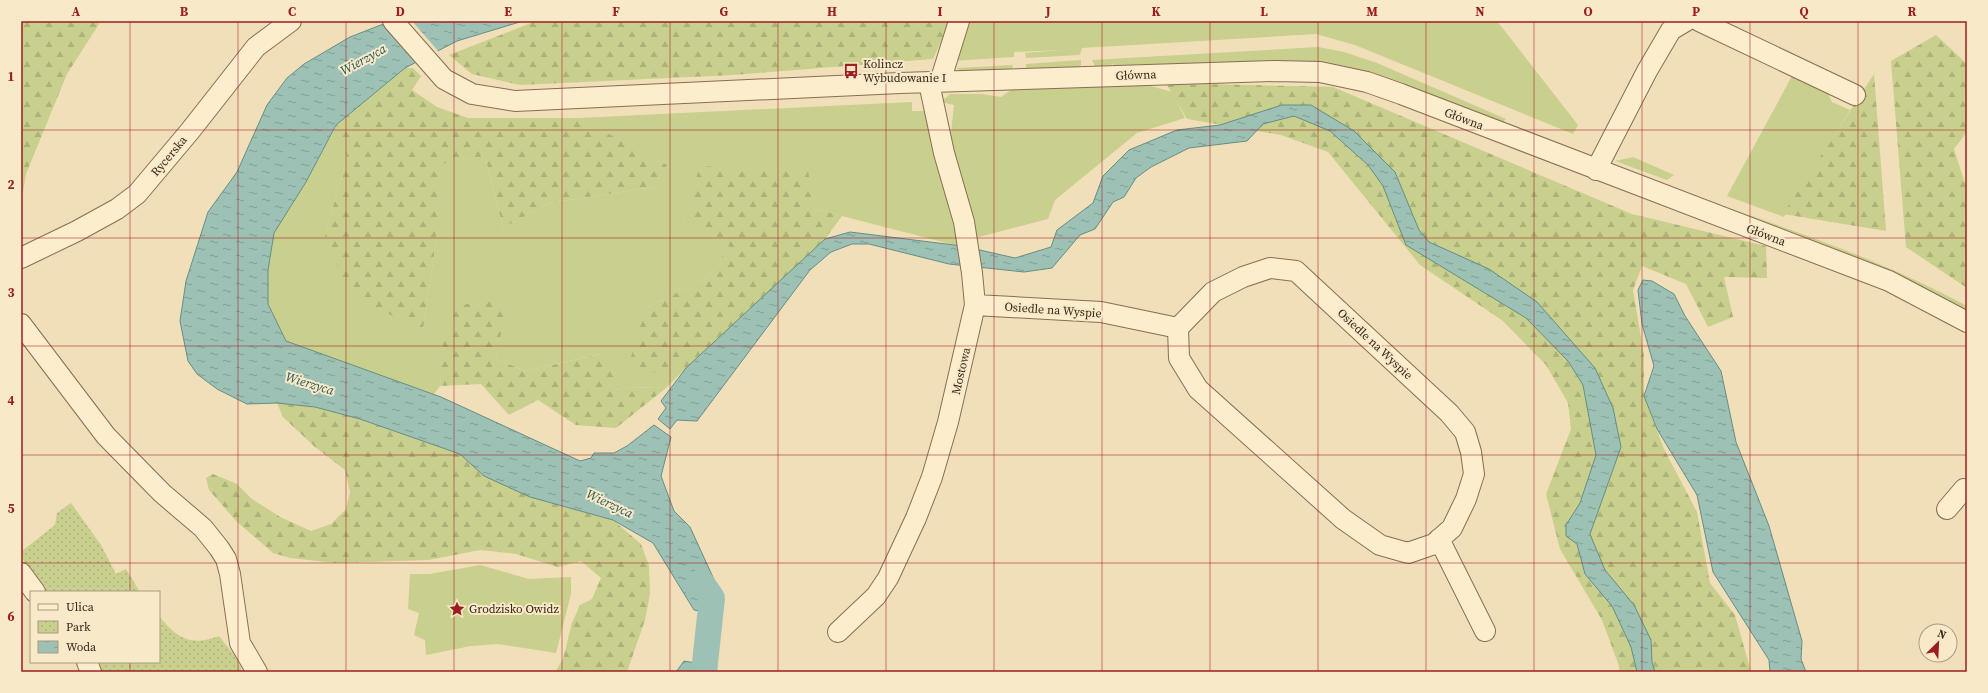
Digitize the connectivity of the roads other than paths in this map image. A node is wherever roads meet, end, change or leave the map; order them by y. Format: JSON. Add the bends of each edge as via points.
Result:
{"nodes":[{"id":1,"x":291,"y":21,"type":"edge"},
{"id":2,"x":393,"y":21,"type":"edge"},
{"id":3,"x":960,"y":21,"type":"edge"},
{"id":4,"x":1686,"y":21,"type":"edge"},
{"id":5,"x":1700,"y":21,"type":"edge"},
{"id":6,"x":934,"y":83,"type":"junction"},
{"id":7,"x":1855,"y":95,"type":"dead end"},
{"id":8,"x":1596,"y":170,"type":"junction"},
{"id":9,"x":21,"y":258,"type":"edge"},
{"id":10,"x":975,"y":305,"type":"junction"},
{"id":11,"x":1967,"y":322,"type":"edge"},
{"id":12,"x":21,"y":324,"type":"edge"},
{"id":13,"x":1178,"y":328,"type":"junction"},
{"id":14,"x":1967,"y":490,"type":"edge"},
{"id":15,"x":1947,"y":509,"type":"dead end"},
{"id":16,"x":1439,"y":539,"type":"junction"},
{"id":17,"x":21,"y":574,"type":"edge"},
{"id":18,"x":34,"y":591,"type":"edge"},
{"id":19,"x":1485,"y":631,"type":"dead end"},
{"id":20,"x":838,"y":632,"type":"dead end"},
{"id":21,"x":257,"y":672,"type":"edge"}],
"edges":[{"from":1,"to":9,"type":"street","name":"Rycerska","via":[[256,47],[190,132],[137,194],[117,209]]},
{"from":2,"to":6,"type":"street","name":"Główna","via":[[444,79],[472,94],[515,101]]},
{"from":3,"to":6,"type":"street"},
{"from":4,"to":8,"type":"street","via":[[1671,30]]},
{"from":5,"to":7,"type":"street"},
{"from":6,"to":8,"type":"street","name":"Główna","via":[[1275,71],[1320,72],[1367,82]]},
{"from":6,"to":10,"type":"street","name":"Mostowa","via":[[944,153],[964,222]]},
{"from":8,"to":11,"type":"street","name":"Główna","via":[[1889,281]]},
{"from":10,"to":13,"type":"street","name":"Osiedle na Wyspie","via":[[1101,312]]},
{"from":10,"to":20,"type":"street","name":"Mostowa","via":[[948,422],[932,477],[916,518],[888,578],[876,596]]},
{"from":12,"to":21,"type":"street","via":[[106,436],[162,494],[203,528],[219,548],[226,559],[230,574],[240,643]]},
{"from":13,"to":16,"type":"street","name":"Osiedle na Wyspie","via":[[1179,358],[1198,389],[1343,519],[1380,545],[1408,553],[1434,544]]},
{"from":13,"to":16,"type":"street","name":"Osiedle na Wyspie","via":[[1213,292],[1243,277],[1270,268],[1296,271],[1449,413],[1465,432],[1474,474],[1466,499],[1452,528]]},
{"from":14,"to":15,"type":"street","via":[[1964,489]]},
{"from":16,"to":19,"type":"street"},
{"from":17,"to":18,"type":"street"}]}
